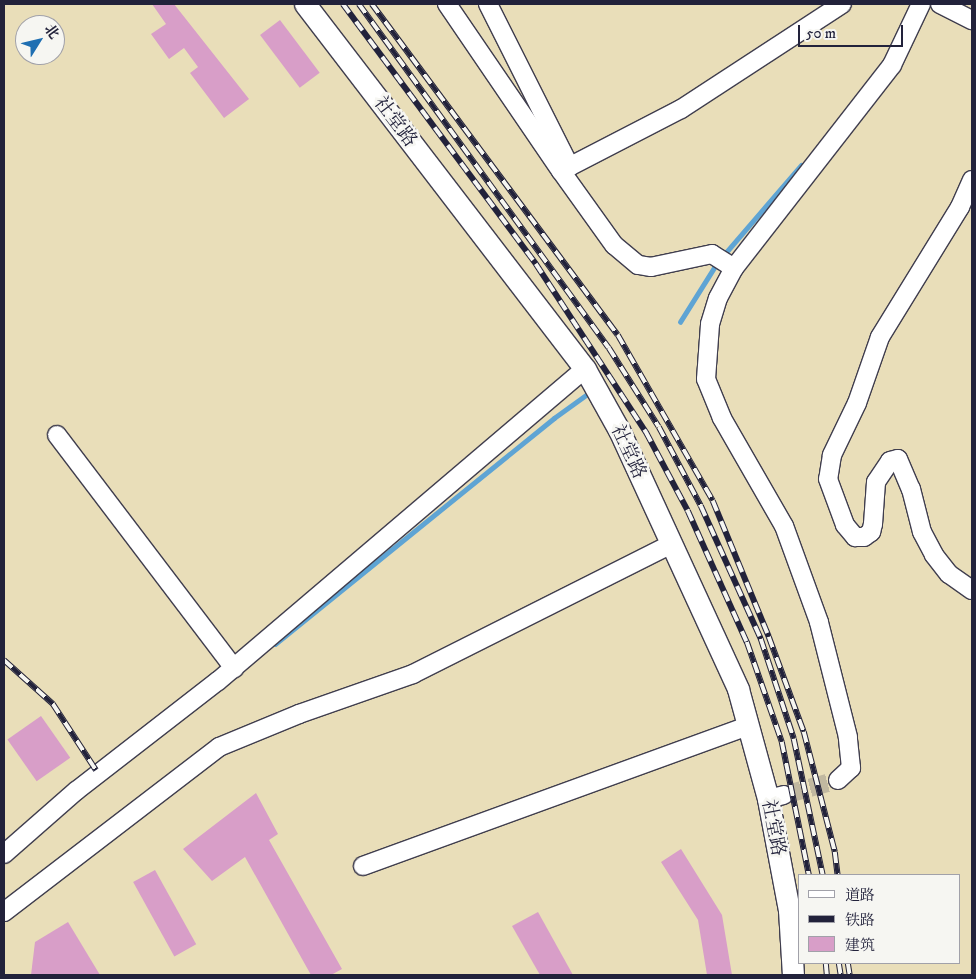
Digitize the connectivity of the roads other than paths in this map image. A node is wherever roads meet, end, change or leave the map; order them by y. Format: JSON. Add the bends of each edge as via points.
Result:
{"nodes":[{"id":1,"x":305,"y":4,"type":"edge"},
{"id":2,"x":447,"y":4,"type":"edge"},
{"id":3,"x":488,"y":4,"type":"edge"},
{"id":4,"x":842,"y":4,"type":"edge"},
{"id":5,"x":921,"y":4,"type":"edge"},
{"id":6,"x":940,"y":4,"type":"edge"},
{"id":7,"x":972,"y":20,"type":"edge"},
{"id":8,"x":566,"y":169,"type":"junction"},
{"id":9,"x":972,"y":180,"type":"edge"},
{"id":10,"x":731,"y":266,"type":"junction"},
{"id":11,"x":585,"y":369,"type":"junction"},
{"id":12,"x":57,"y":435,"type":"dead end"},
{"id":13,"x":671,"y":544,"type":"junction"},
{"id":14,"x":972,"y":590,"type":"edge"},
{"id":15,"x":234,"y":668,"type":"junction"},
{"id":16,"x":748,"y":726,"type":"junction"},
{"id":17,"x":838,"y":780,"type":"tunnel mouth"},
{"id":18,"x":4,"y":854,"type":"edge"},
{"id":19,"x":363,"y":866,"type":"dead end"},
{"id":20,"x":4,"y":912,"type":"edge"},
{"id":21,"x":793,"y":975,"type":"edge"}],
"edges":[{"from":1,"to":11,"type":"street","name":"社堂路"},
{"from":2,"to":8,"type":"street"},
{"from":3,"to":8,"type":"street"},
{"from":4,"to":8,"type":"street","via":[[681,109]]},
{"from":5,"to":10,"type":"street","via":[[892,65]]},
{"from":6,"to":7,"type":"street"},
{"from":8,"to":10,"type":"street","via":[[614,245],[638,265],[651,268],[712,254]]},
{"from":9,"to":14,"type":"street","via":[[960,207],[880,337],[857,403],[832,455],[828,479],[846,526],[855,538],[864,537],[871,532],[873,524],[876,482],[890,461],[898,458],[911,489],[922,532],[934,555],[949,574]]},
{"from":10,"to":17,"type":"street","via":[[710,324],[706,379],[722,418],[784,526],[819,622],[848,738],[852,768]]},
{"from":11,"to":13,"type":"street","name":"社堂路","via":[[619,430]]},
{"from":11,"to":15,"type":"street"},
{"from":12,"to":15,"type":"street"},
{"from":13,"to":16,"type":"street","name":"社堂路","via":[[738,689]]},
{"from":13,"to":20,"type":"street","via":[[413,674],[299,714],[219,747]]},
{"from":15,"to":18,"type":"street","via":[[76,791]]},
{"from":16,"to":19,"type":"street"},
{"from":16,"to":21,"type":"street","name":"社堂路","via":[[776,797]]}]}
